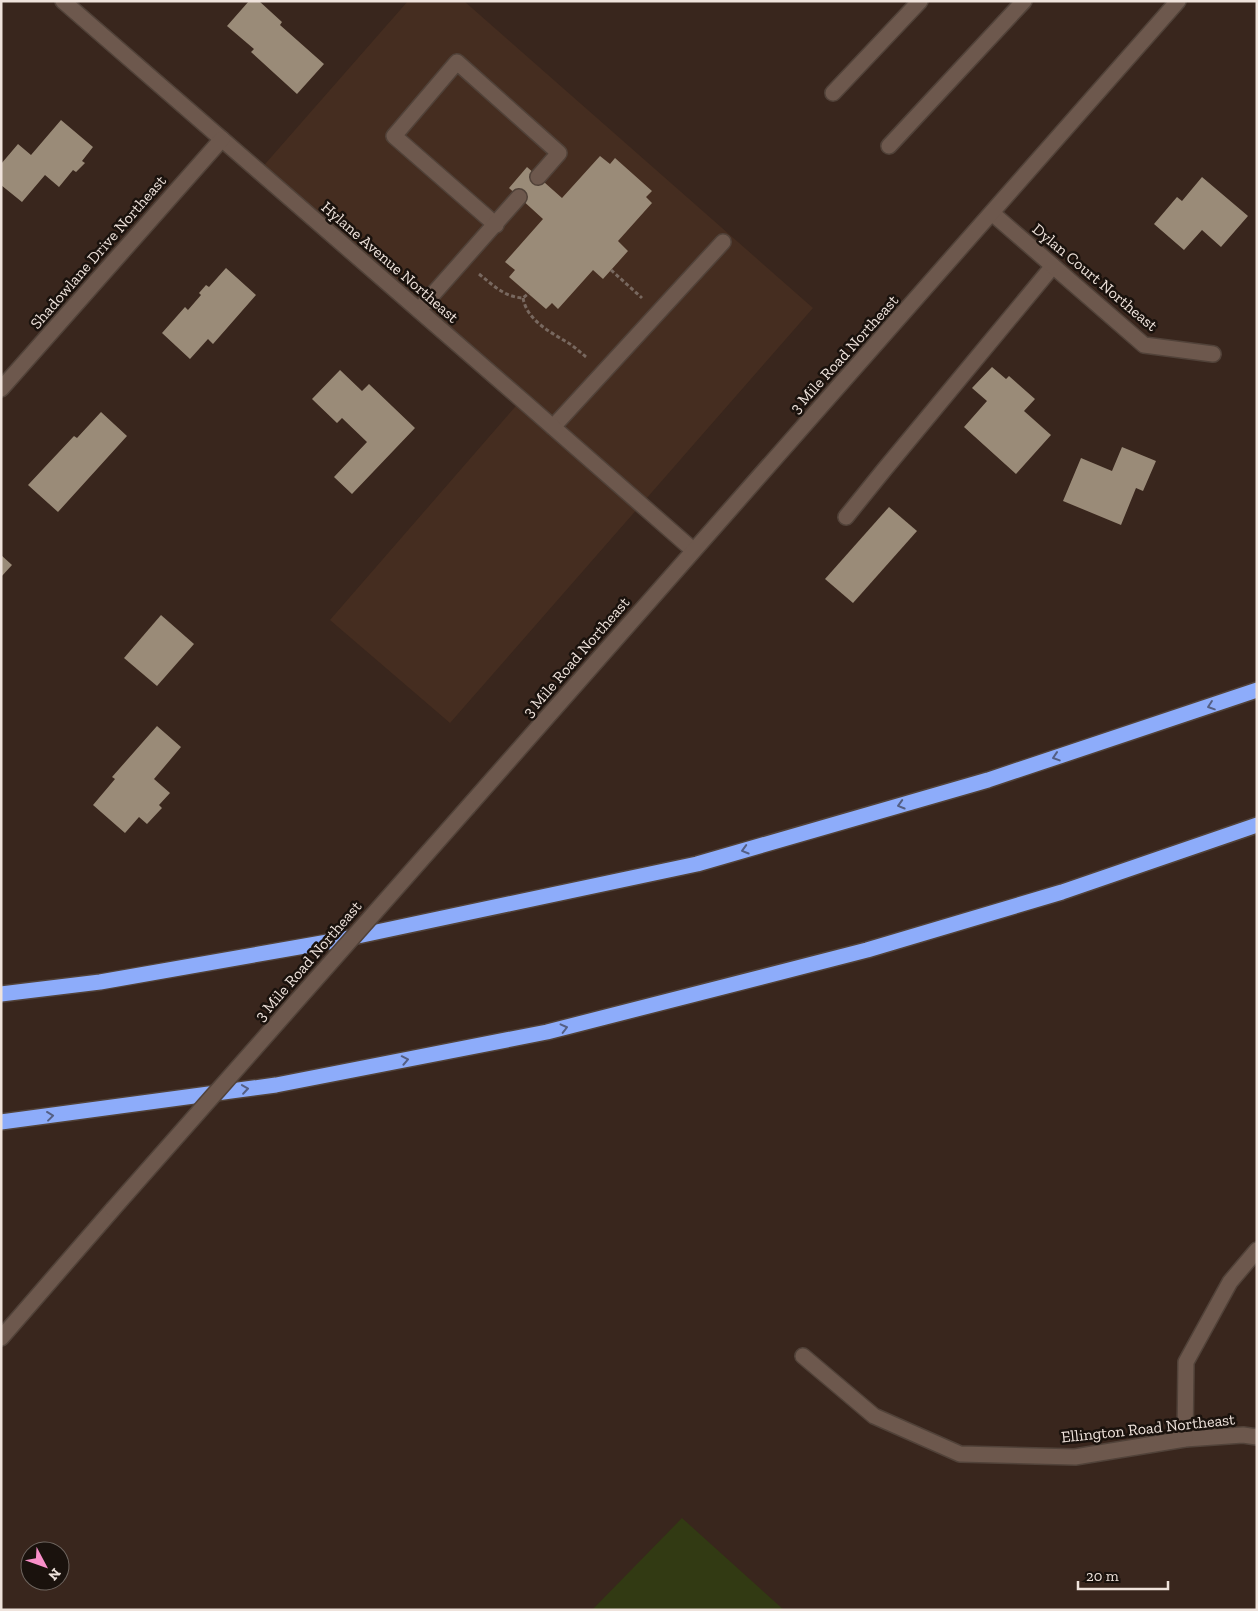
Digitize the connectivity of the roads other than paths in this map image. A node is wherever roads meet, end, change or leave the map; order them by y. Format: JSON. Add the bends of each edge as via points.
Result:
{"nodes":[{"id":1,"x":63,"y":1,"type":"edge"},
{"id":2,"x":920,"y":1,"type":"edge"},
{"id":3,"x":1024,"y":1,"type":"edge"},
{"id":4,"x":1178,"y":1,"type":"edge"},
{"id":5,"x":833,"y":93,"type":"dead end"},
{"id":6,"x":222,"y":139,"type":"junction"},
{"id":7,"x":889,"y":146,"type":"dead end"},
{"id":8,"x":538,"y":177,"type":"dead end"},
{"id":9,"x":519,"y":197,"type":"dead end"},
{"id":10,"x":992,"y":213,"type":"junction"},
{"id":11,"x":496,"y":224,"type":"junction"},
{"id":12,"x":723,"y":242,"type":"dead end"},
{"id":13,"x":1053,"y":266,"type":"junction"},
{"id":14,"x":419,"y":310,"type":"junction"},
{"id":15,"x":1213,"y":354,"type":"dead end"},
{"id":16,"x":1,"y":389,"type":"edge"},
{"id":17,"x":553,"y":426,"type":"junction"},
{"id":18,"x":846,"y":517,"type":"dead end"},
{"id":19,"x":693,"y":550,"type":"junction"},
{"id":20,"x":1257,"y":690,"type":"edge"},
{"id":21,"x":1257,"y":825,"type":"edge"},
{"id":22,"x":1,"y":994,"type":"edge"},
{"id":23,"x":1,"y":1122,"type":"edge"},
{"id":24,"x":1257,"y":1250,"type":"edge"},
{"id":25,"x":1,"y":1338,"type":"edge"},
{"id":26,"x":803,"y":1356,"type":"dead end"},
{"id":27,"x":1257,"y":1437,"type":"edge"},
{"id":28,"x":1185,"y":1439,"type":"junction"}],
"edges":[{"from":1,"to":6,"type":"street","name":"Hylane Avenue Northeast"},
{"from":2,"to":5,"type":"street"},
{"from":3,"to":7,"type":"street"},
{"from":4,"to":10,"type":"street","name":"3 Mile Road Northeast"},
{"from":6,"to":14,"type":"street","name":"Hylane Avenue Northeast"},
{"from":6,"to":16,"type":"street","name":"Shadowlane Drive Northeast"},
{"from":8,"to":11,"type":"street","via":[[559,153],[457,62],[394,136]]},
{"from":9,"to":11,"type":"street"},
{"from":10,"to":13,"type":"street","name":"Dylan Court Northeast"},
{"from":10,"to":19,"type":"street","name":"3 Mile Road Northeast"},
{"from":11,"to":14,"type":"street"},
{"from":12,"to":17,"type":"street"},
{"from":13,"to":15,"type":"street","name":"Dylan Court Northeast","via":[[1144,345]]},
{"from":13,"to":18,"type":"street"},
{"from":14,"to":17,"type":"street","name":"Hylane Avenue Northeast"},
{"from":17,"to":19,"type":"street","name":"Hylane Avenue Northeast"},
{"from":19,"to":25,"type":"street","name":"3 Mile Road Northeast","bridge":true},
{"from":20,"to":22,"type":"highway","one_way":true,"via":[[988,780],[697,864],[339,940],[100,982]]},
{"from":23,"to":21,"type":"highway","one_way":true,"via":[[276,1085],[547,1032],[867,950],[1062,892]]},
{"from":24,"to":28,"type":"street","via":[[1230,1282],[1186,1362]]},
{"from":26,"to":28,"type":"street","name":"Ellington Road Northeast","via":[[874,1416],[960,1454],[1075,1457]]},
{"from":27,"to":28,"type":"street","name":"Ellington Road Northeast"}]}
